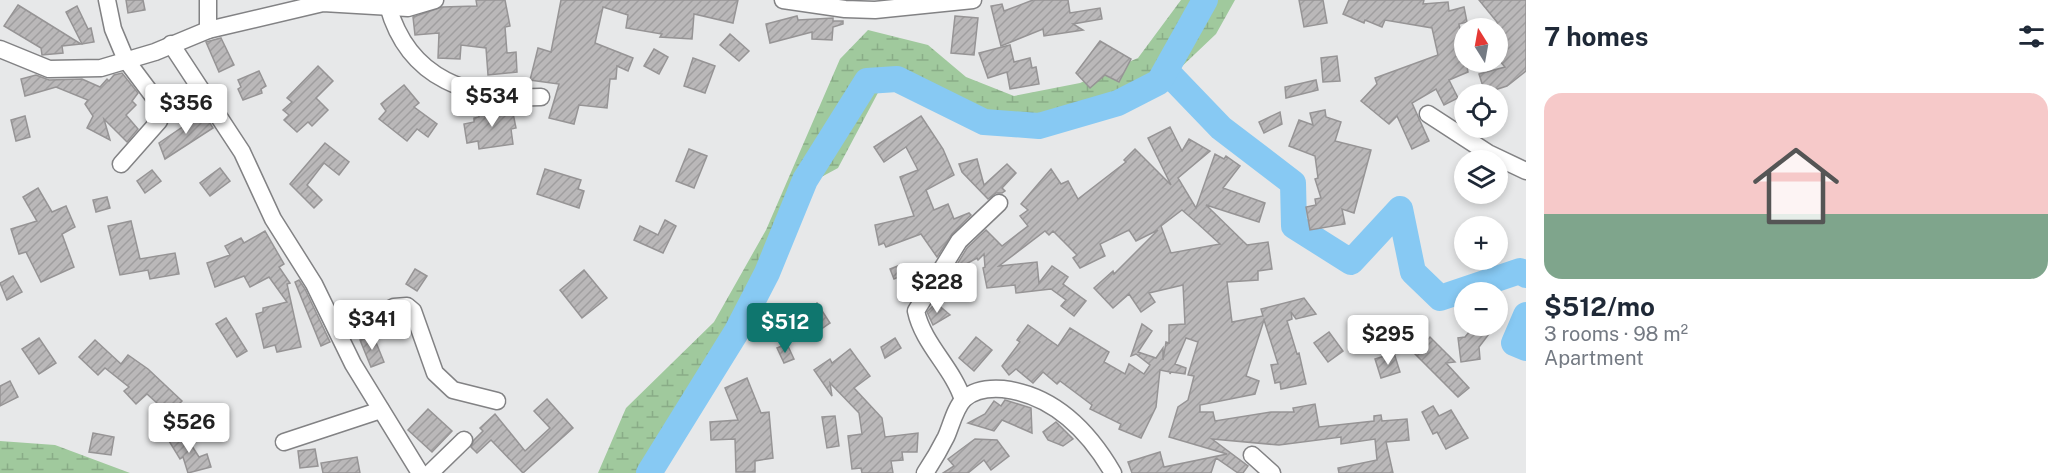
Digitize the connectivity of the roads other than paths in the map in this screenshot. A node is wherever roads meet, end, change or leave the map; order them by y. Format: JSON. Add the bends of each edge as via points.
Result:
{"nodes":[{"id":1,"x":107,"y":0,"type":"edge"},
{"id":2,"x":208,"y":0,"type":"edge"},
{"id":3,"x":435,"y":0,"type":"edge"},
{"id":4,"x":783,"y":0,"type":"edge"},
{"id":5,"x":973,"y":0,"type":"edge"},
{"id":6,"x":816,"y":2,"type":"edge"},
{"id":7,"x":388,"y":6,"type":"junction"},
{"id":8,"x":208,"y":30,"type":"junction"},
{"id":9,"x":171,"y":44,"type":"junction"},
{"id":10,"x":0,"y":49,"type":"edge"},
{"id":11,"x":126,"y":60,"type":"junction"},
{"id":12,"x":541,"y":97,"type":"dead end"},
{"id":13,"x":1428,"y":114,"type":"dead end"},
{"id":14,"x":121,"y":164,"type":"dead end"},
{"id":15,"x":1526,"y":171,"type":"edge"},
{"id":16,"x":999,"y":203,"type":"dead end"},
{"id":17,"x":339,"y":334,"type":"junction"},
{"id":18,"x":963,"y":400,"type":"junction"},
{"id":19,"x":496,"y":401,"type":"dead end"},
{"id":20,"x":381,"y":410,"type":"junction"},
{"id":21,"x":464,"y":440,"type":"dead end"},
{"id":22,"x":284,"y":442,"type":"dead end"},
{"id":23,"x":1252,"y":454,"type":"dead end"},
{"id":24,"x":420,"y":473,"type":"edge"},
{"id":25,"x":430,"y":473,"type":"edge"},
{"id":26,"x":925,"y":473,"type":"edge"},
{"id":27,"x":1113,"y":473,"type":"edge"},
{"id":28,"x":1272,"y":473,"type":"edge"}],
"edges":[{"from":1,"to":11,"type":"street","via":[[113,29]]},
{"from":2,"to":8,"type":"street"},
{"from":3,"to":7,"type":"street","via":[[408,8]]},
{"from":4,"to":6,"type":"street"},
{"from":5,"to":6,"type":"street","via":[[875,10],[844,9]]},
{"from":7,"to":8,"type":"street","via":[[323,3]]},
{"from":7,"to":12,"type":"street","via":[[394,29],[406,49],[438,76],[486,94]]},
{"from":8,"to":9,"type":"street"},
{"from":9,"to":11,"type":"street"},
{"from":9,"to":17,"type":"street","via":[[242,152],[273,219],[314,284]]},
{"from":10,"to":11,"type":"street","via":[[49,69],[101,68]]},
{"from":11,"to":14,"type":"street","via":[[162,108],[159,121]]},
{"from":13,"to":15,"type":"street","via":[[1488,153]]},
{"from":16,"to":18,"type":"street","via":[[959,241],[916,311]]},
{"from":17,"to":19,"type":"street","via":[[394,307],[407,306],[413,311],[435,373],[453,390]]},
{"from":17,"to":20,"type":"street","via":[[352,364]]},
{"from":18,"to":26,"type":"street"},
{"from":18,"to":27,"type":"street","via":[[983,389],[994,388],[1043,399],[1086,433]]},
{"from":20,"to":22,"type":"street"},
{"from":20,"to":24,"type":"street"},
{"from":21,"to":25,"type":"street"},
{"from":23,"to":28,"type":"street"}]}
